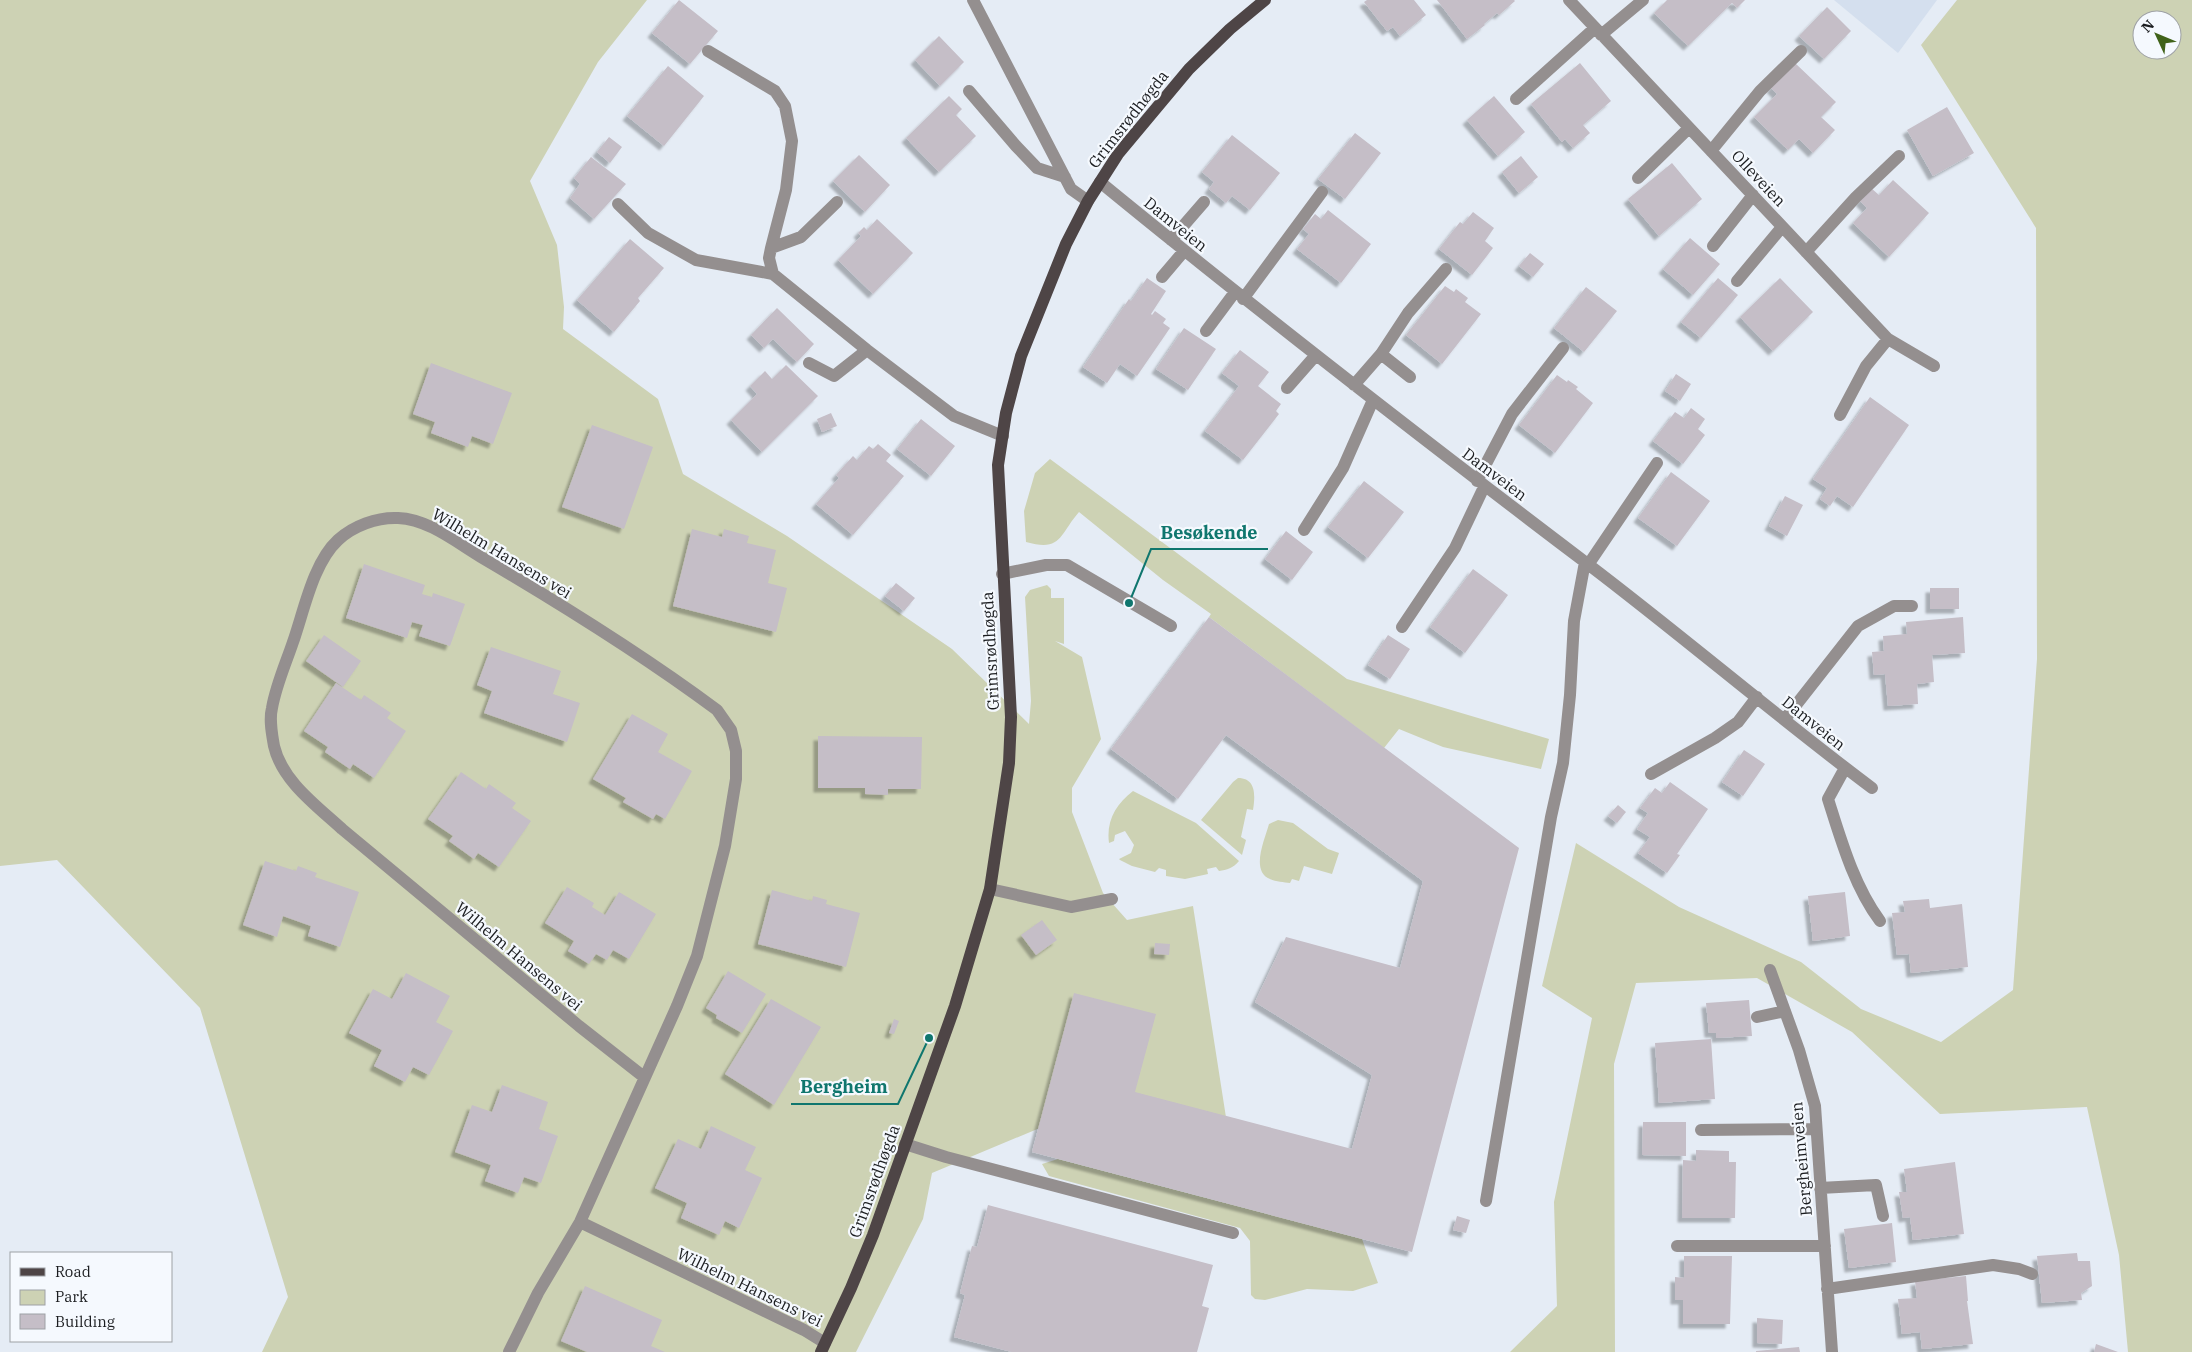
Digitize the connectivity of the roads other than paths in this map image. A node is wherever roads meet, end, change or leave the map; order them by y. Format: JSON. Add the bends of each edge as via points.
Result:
{"nodes":[{"id":1,"x":973,"y":0,"type":"edge"},
{"id":2,"x":1265,"y":0,"type":"edge"},
{"id":3,"x":1569,"y":0,"type":"edge"},
{"id":4,"x":1643,"y":0,"type":"edge"},
{"id":5,"x":1598,"y":32,"type":"junction"},
{"id":6,"x":708,"y":51,"type":"dead end"},
{"id":7,"x":1801,"y":51,"type":"dead end"},
{"id":8,"x":969,"y":91,"type":"dead end"},
{"id":9,"x":1516,"y":98,"type":"dead end"},
{"id":10,"x":1689,"y":128,"type":"junction"},
{"id":11,"x":1712,"y":151,"type":"junction"},
{"id":12,"x":1899,"y":156,"type":"dead end"},
{"id":13,"x":1065,"y":177,"type":"junction"},
{"id":14,"x":1638,"y":178,"type":"dead end"},
{"id":15,"x":1100,"y":182,"type":"junction"},
{"id":16,"x":1322,"y":192,"type":"dead end"},
{"id":17,"x":1753,"y":195,"type":"junction"},
{"id":18,"x":1088,"y":201,"type":"junction"},
{"id":19,"x":837,"y":202,"type":"dead end"},
{"id":20,"x":1204,"y":202,"type":"dead end"},
{"id":21,"x":618,"y":204,"type":"dead end"},
{"id":22,"x":1782,"y":227,"type":"junction"},
{"id":23,"x":1171,"y":240,"type":"junction"},
{"id":24,"x":1713,"y":246,"type":"dead end"},
{"id":25,"x":771,"y":248,"type":"junction"},
{"id":26,"x":1184,"y":251,"type":"junction"},
{"id":27,"x":1806,"y":252,"type":"junction"},
{"id":28,"x":1446,"y":269,"type":"dead end"},
{"id":29,"x":773,"y":274,"type":"junction"},
{"id":30,"x":1162,"y":277,"type":"dead end"},
{"id":31,"x":1737,"y":281,"type":"dead end"},
{"id":32,"x":1239,"y":295,"type":"junction"},
{"id":33,"x":1206,"y":331,"type":"dead end"},
{"id":34,"x":1888,"y":338,"type":"junction"},
{"id":35,"x":1563,"y":348,"type":"dead end"},
{"id":36,"x":867,"y":350,"type":"junction"},
{"id":37,"x":1381,"y":354,"type":"junction"},
{"id":38,"x":1316,"y":355,"type":"junction"},
{"id":39,"x":809,"y":363,"type":"dead end"},
{"id":40,"x":1934,"y":366,"type":"dead end"},
{"id":41,"x":1410,"y":377,"type":"dead end"},
{"id":42,"x":1354,"y":385,"type":"junction"},
{"id":43,"x":1287,"y":388,"type":"dead end"},
{"id":44,"x":1373,"y":400,"type":"junction"},
{"id":45,"x":1840,"y":415,"type":"dead end"},
{"id":46,"x":1003,"y":436,"type":"junction"},
{"id":47,"x":1657,"y":463,"type":"dead end"},
{"id":48,"x":1480,"y":484,"type":"junction"},
{"id":49,"x":1304,"y":530,"type":"dead end"},
{"id":50,"x":1587,"y":563,"type":"junction"},
{"id":51,"x":1002,"y":574,"type":"junction"},
{"id":52,"x":1912,"y":606,"type":"dead end"},
{"id":53,"x":1171,"y":626,"type":"dead end"},
{"id":54,"x":1402,"y":627,"type":"dead end"},
{"id":55,"x":1757,"y":697,"type":"junction"},
{"id":56,"x":1785,"y":720,"type":"junction"},
{"id":57,"x":1845,"y":768,"type":"junction"},
{"id":58,"x":1651,"y":774,"type":"dead end"},
{"id":59,"x":1872,"y":788,"type":"dead end"},
{"id":60,"x":990,"y":889,"type":"junction"},
{"id":61,"x":1112,"y":899,"type":"dead end"},
{"id":62,"x":1880,"y":921,"type":"dead end"},
{"id":63,"x":1770,"y":970,"type":"dead end"},
{"id":64,"x":1785,"y":1011,"type":"junction"},
{"id":65,"x":1757,"y":1017,"type":"dead end"},
{"id":66,"x":644,"y":1077,"type":"junction"},
{"id":67,"x":1816,"y":1129,"type":"junction"},
{"id":68,"x":1701,"y":1130,"type":"dead end"},
{"id":69,"x":905,"y":1144,"type":"junction"},
{"id":70,"x":1820,"y":1188,"type":"junction"},
{"id":71,"x":1486,"y":1201,"type":"dead end"},
{"id":72,"x":1882,"y":1216,"type":"dead end"},
{"id":73,"x":580,"y":1222,"type":"junction"},
{"id":74,"x":1233,"y":1233,"type":"dead end"},
{"id":75,"x":1678,"y":1246,"type":"dead end"},
{"id":76,"x":1824,"y":1246,"type":"junction"},
{"id":77,"x":2032,"y":1274,"type":"dead end"},
{"id":78,"x":1827,"y":1289,"type":"junction"},
{"id":79,"x":823,"y":1347,"type":"edge"},
{"id":80,"x":509,"y":1352,"type":"edge"},
{"id":81,"x":1832,"y":1352,"type":"edge"}],
"edges":[{"from":1,"to":13,"type":"street"},
{"from":2,"to":15,"type":"main road","name":"Grimsrødhøgda","via":[[1230,28],[1189,69],[1118,154]]},
{"from":3,"to":5,"type":"street","name":"Olleveien"},
{"from":4,"to":5,"type":"street"},
{"from":5,"to":9,"type":"street"},
{"from":5,"to":10,"type":"street","name":"Olleveien"},
{"from":6,"to":25,"type":"street","via":[[775,91],[785,106],[792,141],[786,190]]},
{"from":7,"to":11,"type":"street","via":[[1760,91]]},
{"from":8,"to":13,"type":"street","via":[[1038,168]]},
{"from":10,"to":11,"type":"street","name":"Olleveien"},
{"from":10,"to":14,"type":"street"},
{"from":11,"to":17,"type":"street","name":"Olleveien"},
{"from":12,"to":27,"type":"street"},
{"from":13,"to":18,"type":"street","via":[[1071,189]]},
{"from":15,"to":18,"type":"main road","name":"Grimsrødhøgda"},
{"from":15,"to":23,"type":"street","name":"Damveien"},
{"from":16,"to":32,"type":"street"},
{"from":17,"to":22,"type":"street","name":"Olleveien"},
{"from":17,"to":24,"type":"street"},
{"from":18,"to":46,"type":"main road","name":"Grimsrødhøgda","via":[[1066,244],[1021,356]]},
{"from":19,"to":25,"type":"street","via":[[800,237]]},
{"from":20,"to":23,"type":"street"},
{"from":21,"to":29,"type":"street","via":[[648,233],[696,260]]},
{"from":22,"to":27,"type":"street","name":"Olleveien"},
{"from":22,"to":31,"type":"street"},
{"from":23,"to":26,"type":"street","name":"Damveien"},
{"from":25,"to":29,"type":"street"},
{"from":26,"to":30,"type":"street"},
{"from":26,"to":32,"type":"street","name":"Damveien"},
{"from":27,"to":34,"type":"street","name":"Olleveien"},
{"from":28,"to":37,"type":"street","via":[[1408,313]]},
{"from":29,"to":36,"type":"street"},
{"from":32,"to":33,"type":"street"},
{"from":32,"to":38,"type":"street","name":"Damveien"},
{"from":34,"to":40,"type":"street","name":"Olleveien"},
{"from":34,"to":45,"type":"street","via":[[1866,366]]},
{"from":35,"to":48,"type":"street","via":[[1512,414]]},
{"from":36,"to":39,"type":"street","via":[[834,376]]},
{"from":36,"to":46,"type":"street","via":[[954,416]]},
{"from":37,"to":41,"type":"street"},
{"from":37,"to":42,"type":"street"},
{"from":38,"to":42,"type":"street","name":"Damveien"},
{"from":38,"to":43,"type":"street"},
{"from":42,"to":44,"type":"street","name":"Damveien"},
{"from":44,"to":48,"type":"street","name":"Damveien"},
{"from":44,"to":49,"type":"street","via":[[1343,468]]},
{"from":46,"to":51,"type":"main road","name":"Grimsrødhøgda","via":[[998,466]]},
{"from":47,"to":50,"type":"street"},
{"from":48,"to":50,"type":"street","name":"Damveien"},
{"from":48,"to":54,"type":"street","via":[[1455,548]]},
{"from":50,"to":55,"type":"street","name":"Damveien"},
{"from":50,"to":71,"type":"street","via":[[1574,621],[1563,763]]},
{"from":51,"to":53,"type":"street","via":[[1046,565],[1067,565]]},
{"from":51,"to":60,"type":"main road","name":"Grimsrødhøgda","via":[[1009,679],[1009,763]]},
{"from":52,"to":56,"type":"street","via":[[1894,606],[1858,626]]},
{"from":55,"to":56,"type":"street","name":"Damveien"},
{"from":55,"to":58,"type":"street","via":[[1738,722]]},
{"from":56,"to":57,"type":"street","name":"Damveien"},
{"from":57,"to":59,"type":"street","name":"Damveien"},
{"from":57,"to":62,"type":"street","via":[[1828,799],[1856,878]]},
{"from":60,"to":61,"type":"street","via":[[1071,907]]},
{"from":60,"to":69,"type":"main road","name":"Grimsrødhøgda","via":[[954,1006]]},
{"from":63,"to":64,"type":"street","name":"Bergheimveien"},
{"from":64,"to":65,"type":"street"},
{"from":64,"to":67,"type":"street","name":"Bergheimveien","via":[[1814,1106]]},
{"from":66,"to":66,"type":"street","name":"Wilhelm Hansens vei","via":[[342,829],[306,795],[283,765],[275,749],[271,709],[282,672],[319,567],[338,540],[364,523],[398,518],[434,529],[564,608],[701,698],[718,710],[732,730],[736,779],[714,891],[693,965]]},
{"from":66,"to":73,"type":"street","name":"Wilhelm Hansens vei"},
{"from":67,"to":68,"type":"street"},
{"from":67,"to":70,"type":"street","name":"Bergheimveien"},
{"from":69,"to":74,"type":"street","via":[[946,1158]]},
{"from":69,"to":79,"type":"main road","name":"Grimsrødhøgda","via":[[873,1234]]},
{"from":70,"to":72,"type":"street","via":[[1876,1185]]},
{"from":70,"to":76,"type":"street","name":"Bergheimveien"},
{"from":73,"to":79,"type":"street","name":"Wilhelm Hansens vei","via":[[795,1325]]},
{"from":73,"to":80,"type":"street","name":"Wilhelm Hansens vei","via":[[538,1293]]},
{"from":75,"to":76,"type":"street"},
{"from":76,"to":78,"type":"street","name":"Bergheimveien"},
{"from":77,"to":78,"type":"street","via":[[1992,1265]]},
{"from":78,"to":81,"type":"street","name":"Bergheimveien"}]}
